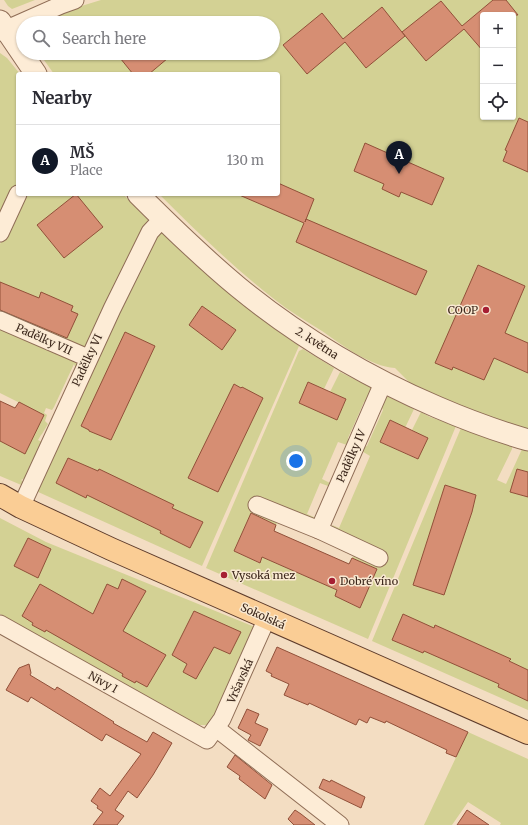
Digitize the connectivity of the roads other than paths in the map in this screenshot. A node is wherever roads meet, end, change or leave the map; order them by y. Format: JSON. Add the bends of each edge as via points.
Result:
{"nodes":[{"id":1,"x":75,"y":0,"type":"edge"},
{"id":2,"x":32,"y":16,"type":"edge"},
{"id":3,"x":16,"y":22,"type":"edge"},
{"id":4,"x":2,"y":27,"type":"edge"},
{"id":5,"x":16,"y":46,"type":"edge"},
{"id":6,"x":26,"y":60,"type":"edge"},
{"id":7,"x":35,"y":72,"type":"edge"},
{"id":8,"x":17,"y":196,"type":"edge"},
{"id":9,"x":140,"y":196,"type":"edge"},
{"id":10,"x":163,"y":218,"type":"junction"},
{"id":11,"x":0,"y":233,"type":"edge"},
{"id":12,"x":0,"y":320,"type":"edge"},
{"id":13,"x":88,"y":358,"type":"junction"},
{"id":14,"x":383,"y":383,"type":"junction"},
{"id":15,"x":528,"y":440,"type":"edge"},
{"id":16,"x":0,"y":496,"type":"edge"},
{"id":17,"x":257,"y":505,"type":"dead end"},
{"id":18,"x":21,"y":507,"type":"junction"},
{"id":19,"x":319,"y":530,"type":"junction"},
{"id":20,"x":379,"y":558,"type":"dead end"},
{"id":21,"x":267,"y":618,"type":"junction"},
{"id":22,"x":0,"y":624,"type":"edge"},
{"id":23,"x":528,"y":733,"type":"edge"},
{"id":24,"x":211,"y":734,"type":"junction"},
{"id":25,"x":340,"y":825,"type":"edge"}],
"edges":[{"from":1,"to":2,"type":"street"},
{"from":3,"to":4,"type":"street"},
{"from":4,"to":5,"type":"street"},
{"from":6,"to":7,"type":"street"},
{"from":8,"to":11,"type":"street"},
{"from":9,"to":10,"type":"street","name":"2. května"},
{"from":10,"to":13,"type":"street","name":"Padělky VI","via":[[150,232]]},
{"from":10,"to":14,"type":"street","name":"2. května","via":[[226,277],[274,316],[343,361]]},
{"from":12,"to":13,"type":"street","name":"Padělky VII"},
{"from":13,"to":18,"type":"street","name":"Padělky VI"},
{"from":14,"to":15,"type":"street","name":"2. května","via":[[477,424]]},
{"from":14,"to":19,"type":"street","name":"Padělky IV"},
{"from":16,"to":18,"type":"main road","name":"Sokolská"},
{"from":17,"to":19,"type":"street"},
{"from":18,"to":21,"type":"main road","name":"Sokolská"},
{"from":19,"to":20,"type":"street"},
{"from":21,"to":23,"type":"main road","name":"Sokolská"},
{"from":21,"to":24,"type":"street","name":"Vršavská","via":[[222,719]]},
{"from":22,"to":24,"type":"street","name":"Nivy I"},
{"from":24,"to":25,"type":"street","name":"Nivy I"}]}
